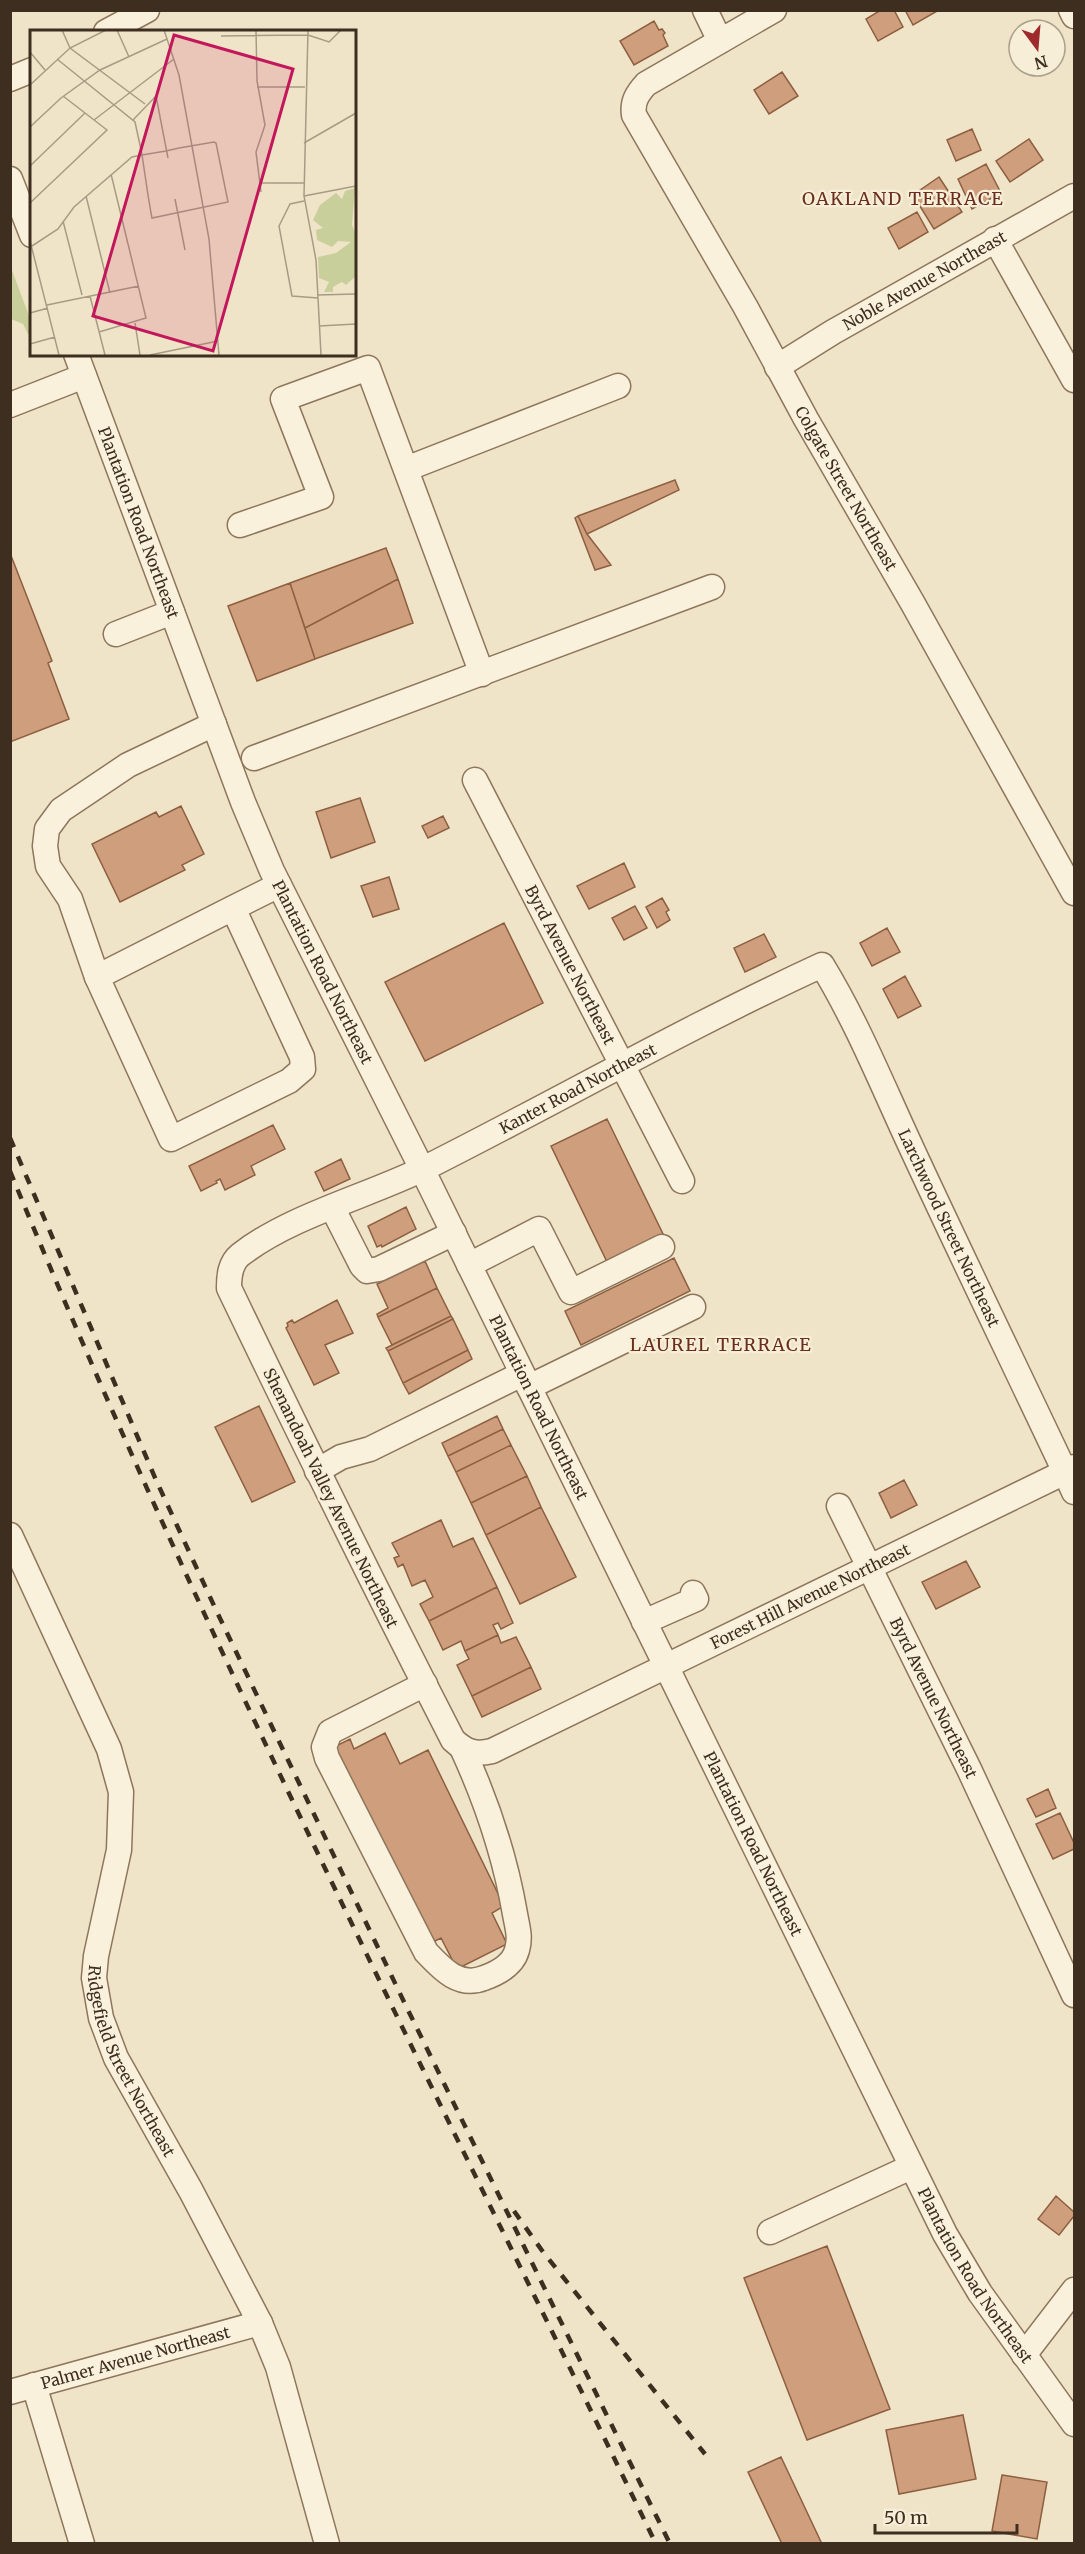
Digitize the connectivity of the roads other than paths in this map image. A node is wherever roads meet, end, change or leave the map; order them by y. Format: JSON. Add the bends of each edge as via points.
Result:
{"nodes":[{"id":1,"x":147,"y":10,"type":"edge"},
{"id":2,"x":705,"y":10,"type":"edge"},
{"id":3,"x":774,"y":10,"type":"edge"},
{"id":4,"x":1071,"y":10,"type":"edge"},
{"id":5,"x":1074,"y":16,"type":"edge"},
{"id":6,"x":110,"y":30,"type":"edge"},
{"id":7,"x":720,"y":41,"type":"junction"},
{"id":8,"x":30,"y":71,"type":"edge"},
{"id":9,"x":10,"y":80,"type":"edge"},
{"id":10,"x":10,"y":179,"type":"edge"},
{"id":11,"x":1074,"y":196,"type":"edge"},
{"id":12,"x":30,"y":230,"type":"edge"},
{"id":13,"x":995,"y":239,"type":"junction"},
{"id":14,"x":80,"y":365,"type":"edge"},
{"id":15,"x":777,"y":367,"type":"junction"},
{"id":16,"x":1074,"y":380,"type":"edge"},
{"id":17,"x":618,"y":386,"type":"dead end"},
{"id":18,"x":10,"y":405,"type":"edge"},
{"id":19,"x":406,"y":469,"type":"junction"},
{"id":20,"x":240,"y":525,"type":"dead end"},
{"id":21,"x":712,"y":587,"type":"dead end"},
{"id":22,"x":172,"y":612,"type":"junction"},
{"id":23,"x":116,"y":634,"type":"dead end"},
{"id":24,"x":482,"y":674,"type":"junction"},
{"id":25,"x":214,"y":724,"type":"junction"},
{"id":26,"x":254,"y":758,"type":"dead end"},
{"id":27,"x":475,"y":780,"type":"dead end"},
{"id":28,"x":279,"y":885,"type":"junction"},
{"id":29,"x":1074,"y":892,"type":"edge"},
{"id":30,"x":233,"y":908,"type":"junction"},
{"id":31,"x":822,"y":965,"type":"joint"},
{"id":32,"x":98,"y":978,"type":"junction"},
{"id":33,"x":622,"y":1065,"type":"junction"},
{"id":34,"x":422,"y":1169,"type":"junction"},
{"id":35,"x":682,"y":1181,"type":"dead end"},
{"id":36,"x":332,"y":1207,"type":"junction"},
{"id":37,"x":454,"y":1233,"type":"junction"},
{"id":38,"x":662,"y":1247,"type":"dead end"},
{"id":39,"x":469,"y":1265,"type":"junction"},
{"id":40,"x":693,"y":1307,"type":"dead end"},
{"id":41,"x":526,"y":1380,"type":"junction"},
{"id":42,"x":316,"y":1471,"type":"junction"},
{"id":43,"x":1071,"y":1477,"type":"edge"},
{"id":44,"x":839,"y":1506,"type":"dead end"},
{"id":45,"x":10,"y":1535,"type":"edge"},
{"id":46,"x":869,"y":1566,"type":"junction"},
{"id":47,"x":693,"y":1593,"type":"dead end"},
{"id":48,"x":644,"y":1623,"type":"junction"},
{"id":49,"x":665,"y":1666,"type":"junction"},
{"id":50,"x":425,"y":1684,"type":"junction"},
{"id":51,"x":462,"y":1748,"type":"junction"},
{"id":52,"x":1074,"y":1995,"type":"edge"},
{"id":53,"x":911,"y":2167,"type":"junction"},
{"id":54,"x":770,"y":2232,"type":"dead end"},
{"id":55,"x":1074,"y":2290,"type":"edge"},
{"id":56,"x":260,"y":2323,"type":"junction"},
{"id":57,"x":1023,"y":2355,"type":"junction"},
{"id":58,"x":34,"y":2385,"type":"junction"},
{"id":59,"x":10,"y":2392,"type":"edge"},
{"id":60,"x":1074,"y":2424,"type":"edge"},
{"id":61,"x":82,"y":2544,"type":"edge"},
{"id":62,"x":327,"y":2544,"type":"edge"}],
"edges":[{"from":1,"to":6,"type":"street"},
{"from":2,"to":7,"type":"street"},
{"from":3,"to":7,"type":"street"},
{"from":4,"to":5,"type":"street"},
{"from":7,"to":15,"type":"street","name":"Colgate Street Northeast","via":[[646,84],[637,94],[634,115]]},
{"from":8,"to":9,"type":"street"},
{"from":10,"to":12,"type":"street"},
{"from":11,"to":13,"type":"street","name":"Noble Avenue Northeast"},
{"from":13,"to":15,"type":"street","name":"Noble Avenue Northeast"},
{"from":13,"to":16,"type":"street"},
{"from":14,"to":18,"type":"street"},
{"from":14,"to":22,"type":"street","name":"Plantation Road Northeast"},
{"from":15,"to":29,"type":"street","name":"Colgate Street Northeast"},
{"from":17,"to":19,"type":"street"},
{"from":19,"to":20,"type":"street","via":[[368,368],[283,399],[321,497]]},
{"from":19,"to":24,"type":"street"},
{"from":21,"to":24,"type":"street"},
{"from":22,"to":23,"type":"street"},
{"from":22,"to":25,"type":"street","name":"Plantation Road Northeast"},
{"from":24,"to":26,"type":"street"},
{"from":25,"to":28,"type":"street","name":"Plantation Road Northeast"},
{"from":25,"to":32,"type":"street","via":[[128,765],[61,810],[47,829],[48,866],[70,899]]},
{"from":27,"to":33,"type":"street","name":"Byrd Avenue Northeast"},
{"from":28,"to":30,"type":"street"},
{"from":28,"to":34,"type":"street","name":"Plantation Road Northeast"},
{"from":30,"to":32,"type":"street"},
{"from":30,"to":32,"type":"street","via":[[302,1057],[303,1069],[289,1082],[171,1138]]},
{"from":31,"to":33,"type":"street","name":"Kanter Road Northeast"},
{"from":31,"to":43,"type":"street","name":"Larchwood Street Northeast","via":[[848,1008]]},
{"from":33,"to":34,"type":"street","name":"Kanter Road Northeast"},
{"from":33,"to":35,"type":"street","name":"Byrd Avenue Northeast"},
{"from":34,"to":36,"type":"street","name":"Kanter Road Northeast"},
{"from":34,"to":37,"type":"street","name":"Plantation Road Northeast"},
{"from":36,"to":37,"type":"street","via":[[367,1271]]},
{"from":36,"to":42,"type":"street","name":"Shenandoah Valley Avenue Northeast","via":[[240,1255],[229,1274],[229,1288]]},
{"from":37,"to":39,"type":"street","name":"Plantation Road Northeast"},
{"from":38,"to":39,"type":"street","via":[[571,1292],[539,1229]]},
{"from":39,"to":41,"type":"street","name":"Plantation Road Northeast"},
{"from":40,"to":41,"type":"street"},
{"from":41,"to":42,"type":"street","via":[[370,1449],[340,1457]]},
{"from":41,"to":48,"type":"street","name":"Plantation Road Northeast"},
{"from":42,"to":50,"type":"street","name":"Shenandoah Valley Avenue Northeast"},
{"from":43,"to":46,"type":"street","name":"Forest Hill Avenue Northeast"},
{"from":44,"to":46,"type":"street","name":"Byrd Avenue Northeast"},
{"from":45,"to":56,"type":"street","name":"Ridgefield Street Northeast","via":[[109,1749],[121,1792],[119,1850],[96,1956],[94,1978],[100,2018],[116,2058]]},
{"from":46,"to":49,"type":"street","name":"Forest Hill Avenue Northeast"},
{"from":46,"to":52,"type":"street","name":"Byrd Avenue Northeast"},
{"from":47,"to":48,"type":"street","via":[[696,1599]]},
{"from":48,"to":49,"type":"street","name":"Plantation Road Northeast"},
{"from":49,"to":51,"type":"street","name":"Forest Hill Avenue Northeast","via":[[492,1751],[473,1754]]},
{"from":49,"to":53,"type":"street","name":"Plantation Road Northeast"},
{"from":50,"to":51,"type":"street","name":"Shenandoah Valley Avenue Northeast","via":[[453,1740]]},
{"from":50,"to":51,"type":"street","name":"Shenandoah Valley Avenue Northeast","via":[[330,1732],[324,1747],[426,1952],[444,1972],[462,1981],[499,1973],[517,1952],[519,1936],[494,1826]]},
{"from":53,"to":54,"type":"street"},
{"from":53,"to":57,"type":"street","name":"Plantation Road Northeast","via":[[945,2235]]},
{"from":55,"to":57,"type":"street"},
{"from":56,"to":58,"type":"street","name":"Palmer Avenue Northeast"},
{"from":56,"to":62,"type":"street","name":"Ridgefield Street Northeast","via":[[278,2367]]},
{"from":57,"to":60,"type":"street","name":"Plantation Road Northeast"},
{"from":58,"to":59,"type":"street","name":"Palmer Avenue Northeast"},
{"from":58,"to":61,"type":"street"}]}
